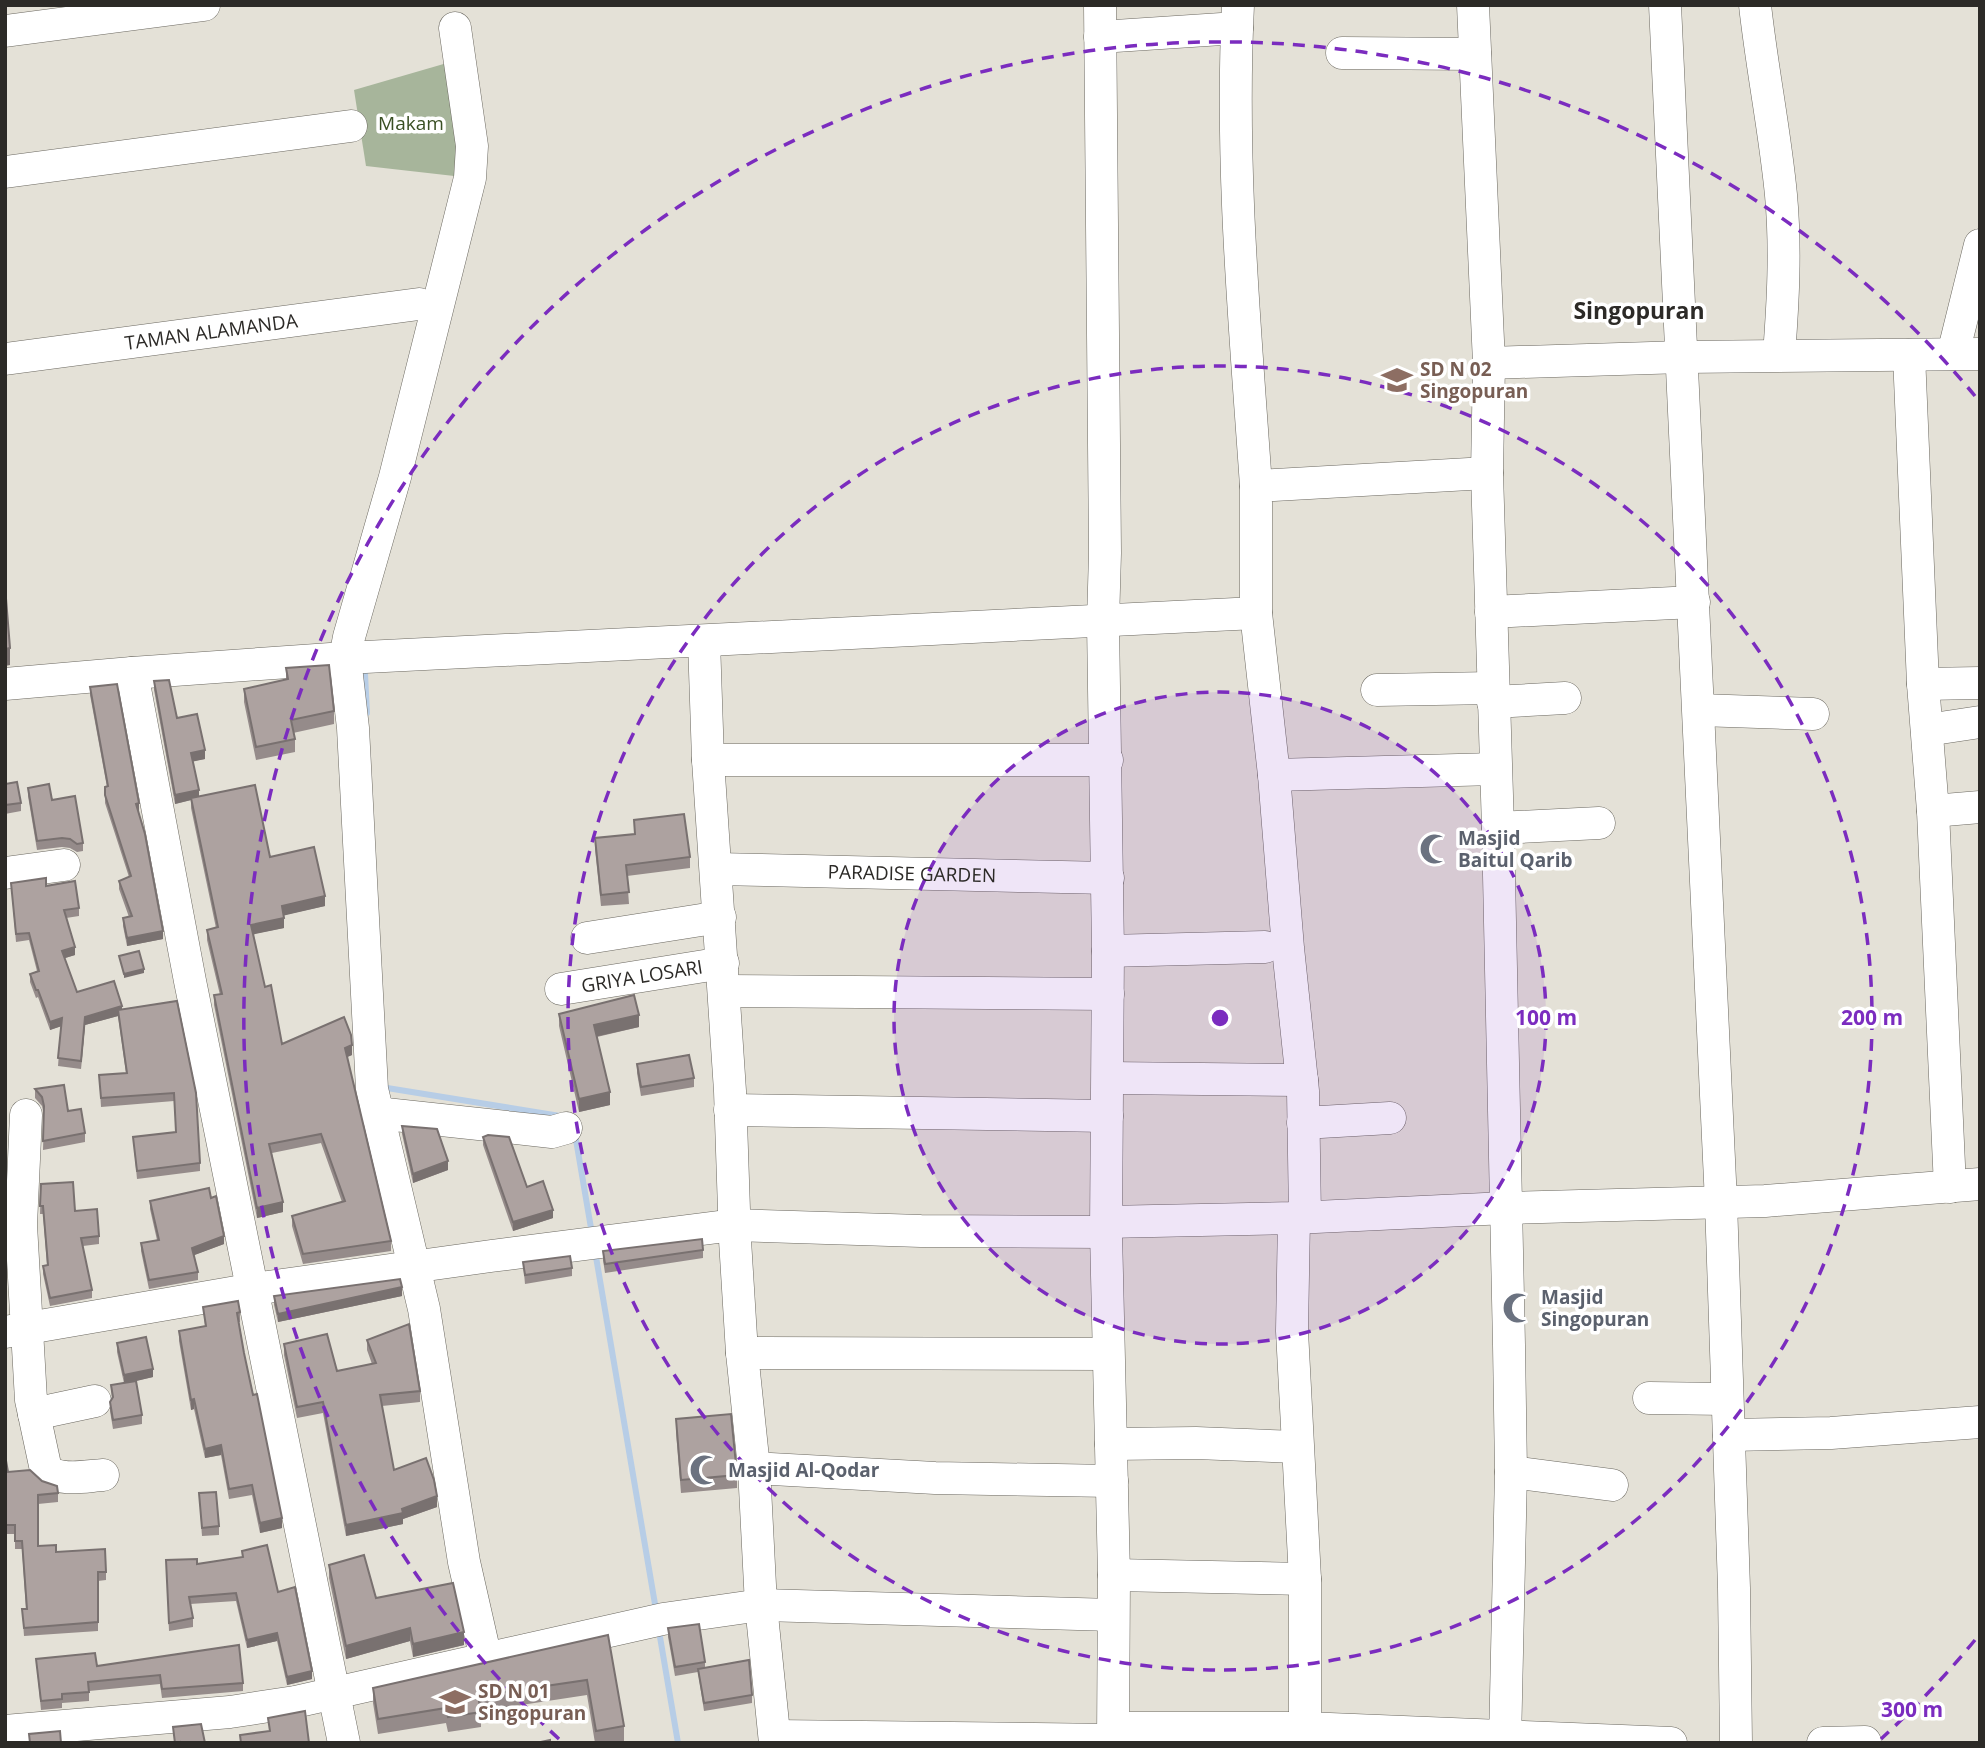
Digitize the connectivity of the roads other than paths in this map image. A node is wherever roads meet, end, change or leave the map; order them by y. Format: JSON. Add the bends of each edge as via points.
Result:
{"nodes":[{"id":1,"x":204,"y":5,"type":"edge"},
{"id":2,"x":1100,"y":5,"type":"edge"},
{"id":3,"x":1473,"y":5,"type":"edge"},
{"id":4,"x":1665,"y":5,"type":"edge"},
{"id":5,"x":1755,"y":5,"type":"edge"},
{"id":6,"x":1238,"y":17,"type":"edge"},
{"id":7,"x":455,"y":28,"type":"dead end"},
{"id":8,"x":5,"y":31,"type":"edge"},
{"id":9,"x":1100,"y":37,"type":"junction"},
{"id":10,"x":1342,"y":53,"type":"dead end"},
{"id":11,"x":1475,"y":54,"type":"junction"},
{"id":12,"x":351,"y":126,"type":"dead end"},
{"id":13,"x":5,"y":172,"type":"edge"},
{"id":14,"x":1980,"y":245,"type":"edge"},
{"id":15,"x":419,"y":304,"type":"dead end"},
{"id":16,"x":1966,"y":354,"type":"edge"},
{"id":17,"x":1779,"y":355,"type":"junction"},
{"id":18,"x":1909,"y":355,"type":"junction"},
{"id":19,"x":1683,"y":356,"type":"junction"},
{"id":20,"x":5,"y":359,"type":"edge"},
{"id":21,"x":1489,"y":363,"type":"junction"},
{"id":22,"x":1487,"y":473,"type":"junction"},
{"id":23,"x":1256,"y":486,"type":"junction"},
{"id":24,"x":1694,"y":602,"type":"junction"},
{"id":25,"x":1491,"y":612,"type":"junction"},
{"id":26,"x":1256,"y":613,"type":"junction"},
{"id":27,"x":1104,"y":622,"type":"junction"},
{"id":28,"x":704,"y":641,"type":"junction"},
{"id":29,"x":345,"y":658,"type":"junction"},
{"id":30,"x":132,"y":673,"type":"junction"},
{"id":31,"x":1980,"y":683,"type":"edge"},
{"id":32,"x":5,"y":684,"type":"edge"},
{"id":33,"x":1923,"y":684,"type":"junction"},
{"id":34,"x":1377,"y":690,"type":"dead end"},
{"id":35,"x":1493,"y":695,"type":"junction"},
{"id":36,"x":1565,"y":698,"type":"dead end"},
{"id":37,"x":1699,"y":710,"type":"junction"},
{"id":38,"x":1813,"y":714,"type":"dead end"},
{"id":39,"x":1980,"y":722,"type":"edge"},
{"id":40,"x":1927,"y":730,"type":"junction"},
{"id":41,"x":708,"y":760,"type":"junction"},
{"id":42,"x":1107,"y":760,"type":"junction"},
{"id":43,"x":1495,"y":769,"type":"junction"},
{"id":44,"x":1275,"y":775,"type":"junction"},
{"id":45,"x":1980,"y":807,"type":"edge"},
{"id":46,"x":1933,"y":811,"type":"junction"},
{"id":47,"x":1599,"y":823,"type":"dead end"},
{"id":48,"x":1498,"y":828,"type":"junction"},
{"id":49,"x":64,"y":865,"type":"dead end"},
{"id":50,"x":716,"y":869,"type":"junction"},
{"id":51,"x":5,"y":873,"type":"edge"},
{"id":52,"x":1108,"y":878,"type":"junction"},
{"id":53,"x":720,"y":917,"type":"junction"},
{"id":54,"x":587,"y":938,"type":"dead end"},
{"id":55,"x":1265,"y":947,"type":"dead end"},
{"id":56,"x":1108,"y":951,"type":"junction"},
{"id":57,"x":723,"y":977,"type":"junction"},
{"id":58,"x":561,"y":989,"type":"dead end"},
{"id":59,"x":1108,"y":994,"type":"junction"},
{"id":60,"x":1108,"y":1077,"type":"junction"},
{"id":61,"x":1302,"y":1080,"type":"junction"},
{"id":62,"x":730,"y":1110,"type":"junction"},
{"id":63,"x":376,"y":1113,"type":"junction"},
{"id":64,"x":26,"y":1115,"type":"dead end"},
{"id":65,"x":1107,"y":1116,"type":"junction"},
{"id":66,"x":1390,"y":1118,"type":"dead end"},
{"id":67,"x":1303,"y":1123,"type":"junction"},
{"id":68,"x":566,"y":1128,"type":"dead end"},
{"id":69,"x":1965,"y":1186,"type":"edge"},
{"id":70,"x":1721,"y":1202,"type":"junction"},
{"id":71,"x":1506,"y":1208,"type":"junction"},
{"id":72,"x":1300,"y":1217,"type":"junction"},
{"id":73,"x":734,"y":1226,"type":"junction"},
{"id":74,"x":1106,"y":1227,"type":"junction"},
{"id":75,"x":415,"y":1267,"type":"junction"},
{"id":76,"x":254,"y":1289,"type":"junction"},
{"id":77,"x":17,"y":1330,"type":"edge"},
{"id":78,"x":742,"y":1353,"type":"junction"},
{"id":79,"x":1108,"y":1354,"type":"junction"},
{"id":80,"x":1649,"y":1398,"type":"dead end"},
{"id":81,"x":1727,"y":1399,"type":"junction"},
{"id":82,"x":95,"y":1401,"type":"dead end"},
{"id":83,"x":34,"y":1414,"type":"junction"},
{"id":84,"x":1980,"y":1422,"type":"edge"},
{"id":85,"x":1728,"y":1435,"type":"junction"},
{"id":86,"x":1111,"y":1444,"type":"junction"},
{"id":87,"x":1297,"y":1447,"type":"junction"},
{"id":88,"x":754,"y":1468,"type":"junction"},
{"id":89,"x":1511,"y":1472,"type":"junction"},
{"id":90,"x":103,"y":1475,"type":"dead end"},
{"id":91,"x":1112,"y":1481,"type":"junction"},
{"id":92,"x":1612,"y":1485,"type":"dead end"},
{"id":93,"x":1114,"y":1575,"type":"junction"},
{"id":94,"x":1305,"y":1579,"type":"junction"},
{"id":95,"x":761,"y":1605,"type":"junction"},
{"id":96,"x":1112,"y":1615,"type":"junction"},
{"id":97,"x":485,"y":1660,"type":"junction"},
{"id":98,"x":335,"y":1694,"type":"junction"},
{"id":99,"x":1305,"y":1728,"type":"junction"},
{"id":100,"x":5,"y":1731,"type":"edge"},
{"id":101,"x":1114,"y":1737,"type":"edge"},
{"id":102,"x":775,"y":1740,"type":"edge"},
{"id":103,"x":1505,"y":1740,"type":"edge"},
{"id":104,"x":1865,"y":1742,"type":"edge"},
{"id":105,"x":344,"y":1743,"type":"edge"},
{"id":106,"x":1671,"y":1743,"type":"edge"},
{"id":107,"x":1736,"y":1743,"type":"edge"},
{"id":108,"x":1823,"y":1743,"type":"edge"}],
"edges":[{"from":1,"to":8,"type":"street"},
{"from":2,"to":9,"type":"street"},
{"from":3,"to":11,"type":"street"},
{"from":4,"to":19,"type":"street"},
{"from":5,"to":17,"type":"street","via":[[1782,205]]},
{"from":6,"to":9,"type":"street"},
{"from":6,"to":23,"type":"street","via":[[1239,214]]},
{"from":7,"to":29,"type":"street","via":[[472,146],[470,178]]},
{"from":9,"to":27,"type":"street"},
{"from":10,"to":11,"type":"street"},
{"from":11,"to":21,"type":"street"},
{"from":12,"to":13,"type":"street"},
{"from":14,"to":16,"type":"street"},
{"from":15,"to":20,"type":"street","name":"TAMAN ALAMANDA"},
{"from":16,"to":18,"type":"street"},
{"from":17,"to":18,"type":"street"},
{"from":17,"to":19,"type":"street"},
{"from":18,"to":33,"type":"street"},
{"from":19,"to":21,"type":"street"},
{"from":19,"to":24,"type":"street"},
{"from":21,"to":22,"type":"street"},
{"from":22,"to":23,"type":"street"},
{"from":22,"to":25,"type":"street"},
{"from":23,"to":26,"type":"street"},
{"from":24,"to":25,"type":"street"},
{"from":24,"to":37,"type":"street"},
{"from":25,"to":35,"type":"street"},
{"from":26,"to":27,"type":"street"},
{"from":26,"to":44,"type":"street"},
{"from":27,"to":28,"type":"street"},
{"from":27,"to":42,"type":"street"},
{"from":28,"to":29,"type":"street"},
{"from":28,"to":41,"type":"street"},
{"from":29,"to":30,"type":"street"},
{"from":29,"to":63,"type":"street"},
{"from":30,"to":32,"type":"street"},
{"from":30,"to":76,"type":"street"},
{"from":31,"to":33,"type":"street"},
{"from":33,"to":40,"type":"street"},
{"from":34,"to":35,"type":"street"},
{"from":35,"to":36,"type":"street"},
{"from":35,"to":43,"type":"street"},
{"from":37,"to":38,"type":"street"},
{"from":37,"to":70,"type":"street"},
{"from":39,"to":40,"type":"street"},
{"from":40,"to":46,"type":"street"},
{"from":41,"to":42,"type":"street"},
{"from":41,"to":50,"type":"street"},
{"from":42,"to":52,"type":"street"},
{"from":43,"to":44,"type":"street"},
{"from":43,"to":48,"type":"street"},
{"from":44,"to":61,"type":"street"},
{"from":45,"to":46,"type":"street"},
{"from":46,"to":69,"type":"street"},
{"from":47,"to":48,"type":"street"},
{"from":48,"to":71,"type":"street"},
{"from":49,"to":51,"type":"street"},
{"from":50,"to":52,"type":"street","name":"PARADISE GARDEN"},
{"from":50,"to":53,"type":"street"},
{"from":52,"to":56,"type":"street"},
{"from":53,"to":54,"type":"street"},
{"from":53,"to":57,"type":"street"},
{"from":55,"to":56,"type":"street"},
{"from":56,"to":59,"type":"street"},
{"from":57,"to":58,"type":"street","name":"GRIYA LOSARI"},
{"from":57,"to":59,"type":"street","name":"GRIYA LOSARI"},
{"from":57,"to":62,"type":"street"},
{"from":59,"to":60,"type":"street"},
{"from":60,"to":61,"type":"street"},
{"from":60,"to":65,"type":"street"},
{"from":61,"to":67,"type":"street"},
{"from":62,"to":65,"type":"street"},
{"from":62,"to":73,"type":"street"},
{"from":63,"to":68,"type":"street","via":[[552,1132]]},
{"from":63,"to":75,"type":"street"},
{"from":64,"to":77,"type":"street"},
{"from":65,"to":74,"type":"street"},
{"from":66,"to":67,"type":"street"},
{"from":67,"to":72,"type":"street"},
{"from":69,"to":70,"type":"street"},
{"from":70,"to":71,"type":"street"},
{"from":70,"to":81,"type":"street"},
{"from":71,"to":72,"type":"street"},
{"from":71,"to":89,"type":"street"},
{"from":72,"to":74,"type":"street"},
{"from":72,"to":87,"type":"street","via":[[1292,1331]]},
{"from":73,"to":74,"type":"street","via":[[921,1231]]},
{"from":73,"to":75,"type":"street"},
{"from":73,"to":78,"type":"street"},
{"from":74,"to":79,"type":"street"},
{"from":75,"to":76,"type":"street"},
{"from":75,"to":97,"type":"street"},
{"from":76,"to":77,"type":"street"},
{"from":76,"to":98,"type":"street"},
{"from":77,"to":83,"type":"street"},
{"from":78,"to":79,"type":"street"},
{"from":78,"to":88,"type":"street"},
{"from":79,"to":86,"type":"street"},
{"from":80,"to":81,"type":"street"},
{"from":81,"to":85,"type":"street"},
{"from":82,"to":83,"type":"street"},
{"from":83,"to":90,"type":"street","via":[[46,1470],[60,1477]]},
{"from":84,"to":85,"type":"street"},
{"from":85,"to":107,"type":"street"},
{"from":86,"to":87,"type":"street"},
{"from":86,"to":91,"type":"street"},
{"from":87,"to":94,"type":"street"},
{"from":88,"to":91,"type":"street"},
{"from":88,"to":95,"type":"street"},
{"from":89,"to":92,"type":"street"},
{"from":89,"to":103,"type":"street"},
{"from":91,"to":93,"type":"street"},
{"from":93,"to":94,"type":"street"},
{"from":93,"to":96,"type":"street"},
{"from":94,"to":99,"type":"street"},
{"from":95,"to":96,"type":"street"},
{"from":95,"to":97,"type":"street","via":[[651,1622]]},
{"from":95,"to":102,"type":"street"},
{"from":96,"to":101,"type":"street"},
{"from":97,"to":98,"type":"street"},
{"from":98,"to":100,"type":"street","via":[[230,1712]]},
{"from":98,"to":105,"type":"street"},
{"from":99,"to":101,"type":"street"},
{"from":99,"to":103,"type":"street"},
{"from":101,"to":102,"type":"street"},
{"from":103,"to":106,"type":"street"},
{"from":104,"to":108,"type":"street"}]}
